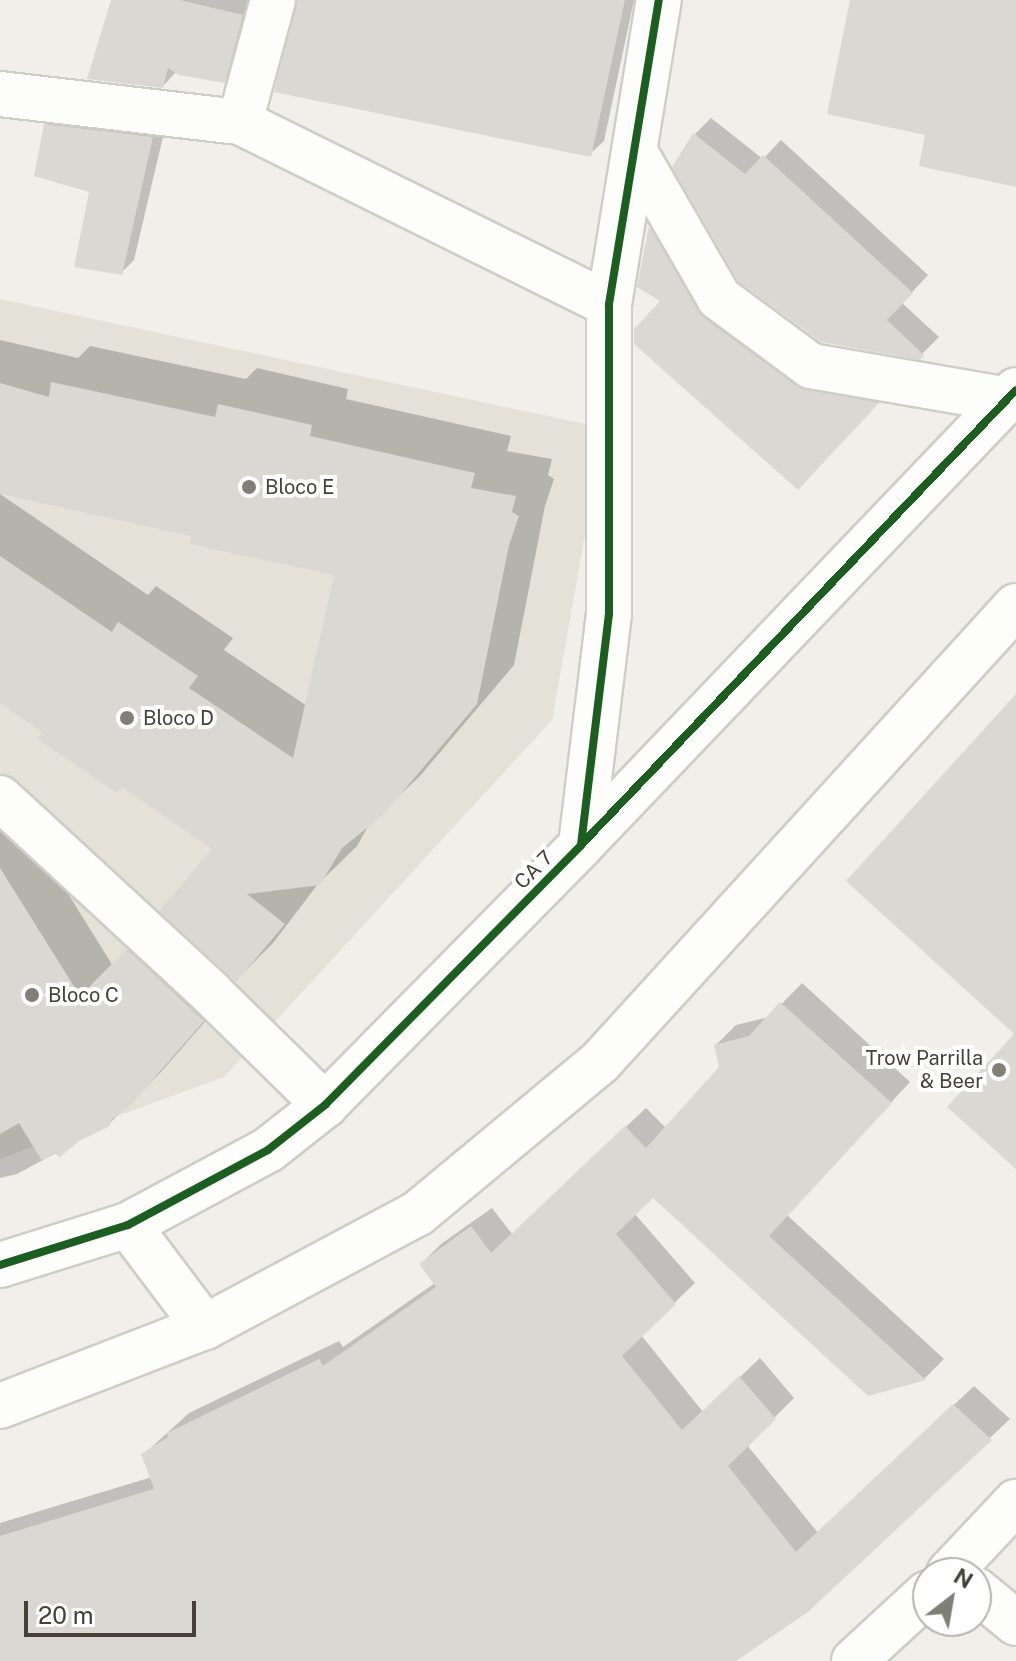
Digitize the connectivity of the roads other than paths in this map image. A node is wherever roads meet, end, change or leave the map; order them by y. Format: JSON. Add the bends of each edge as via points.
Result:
{"nodes":[{"id":1,"x":273,"y":0,"type":"edge"},
{"id":2,"x":659,"y":0,"type":"edge"},
{"id":3,"x":0,"y":94,"type":"edge"},
{"id":4,"x":240,"y":122,"type":"junction"},
{"id":5,"x":636,"y":154,"type":"junction"},
{"id":6,"x":609,"y":304,"type":"junction"},
{"id":7,"x":1011,"y":395,"type":"edge"},
{"id":8,"x":1016,"y":606,"type":"edge"},
{"id":9,"x":0,"y":798,"type":"edge"},
{"id":10,"x":581,"y":845,"type":"junction"},
{"id":11,"x":325,"y":1105,"type":"junction"},
{"id":12,"x":128,"y":1225,"type":"junction"},
{"id":13,"x":0,"y":1265,"type":"edge"},
{"id":14,"x":205,"y":1327,"type":"junction"},
{"id":15,"x":0,"y":1406,"type":"edge"},
{"id":16,"x":1016,"y":1502,"type":"edge"},
{"id":17,"x":971,"y":1557,"type":"edge"},
{"id":18,"x":992,"y":1607,"type":"edge"},
{"id":19,"x":912,"y":1613,"type":"edge"},
{"id":20,"x":1016,"y":1623,"type":"edge"},
{"id":21,"x":854,"y":1661,"type":"edge"}],
"edges":[{"from":1,"to":4,"type":"street"},
{"from":2,"to":5,"type":"street"},
{"from":3,"to":4,"type":"street"},
{"from":4,"to":6,"type":"street"},
{"from":5,"to":6,"type":"street"},
{"from":5,"to":7,"type":"street","via":[[719,298],[811,366]]},
{"from":6,"to":10,"type":"street","via":[[609,614]]},
{"from":7,"to":10,"type":"street","name":"CA 7"},
{"from":8,"to":14,"type":"street","via":[[601,1061],[417,1214]]},
{"from":9,"to":11,"type":"street"},
{"from":10,"to":11,"type":"street","name":"CA 7"},
{"from":11,"to":12,"type":"street","name":"CA 7","via":[[268,1150]]},
{"from":12,"to":13,"type":"street","name":"CA 7"},
{"from":12,"to":14,"type":"street"},
{"from":14,"to":15,"type":"street"},
{"from":16,"to":17,"type":"street"},
{"from":18,"to":20,"type":"street"},
{"from":19,"to":21,"type":"street"}]}
